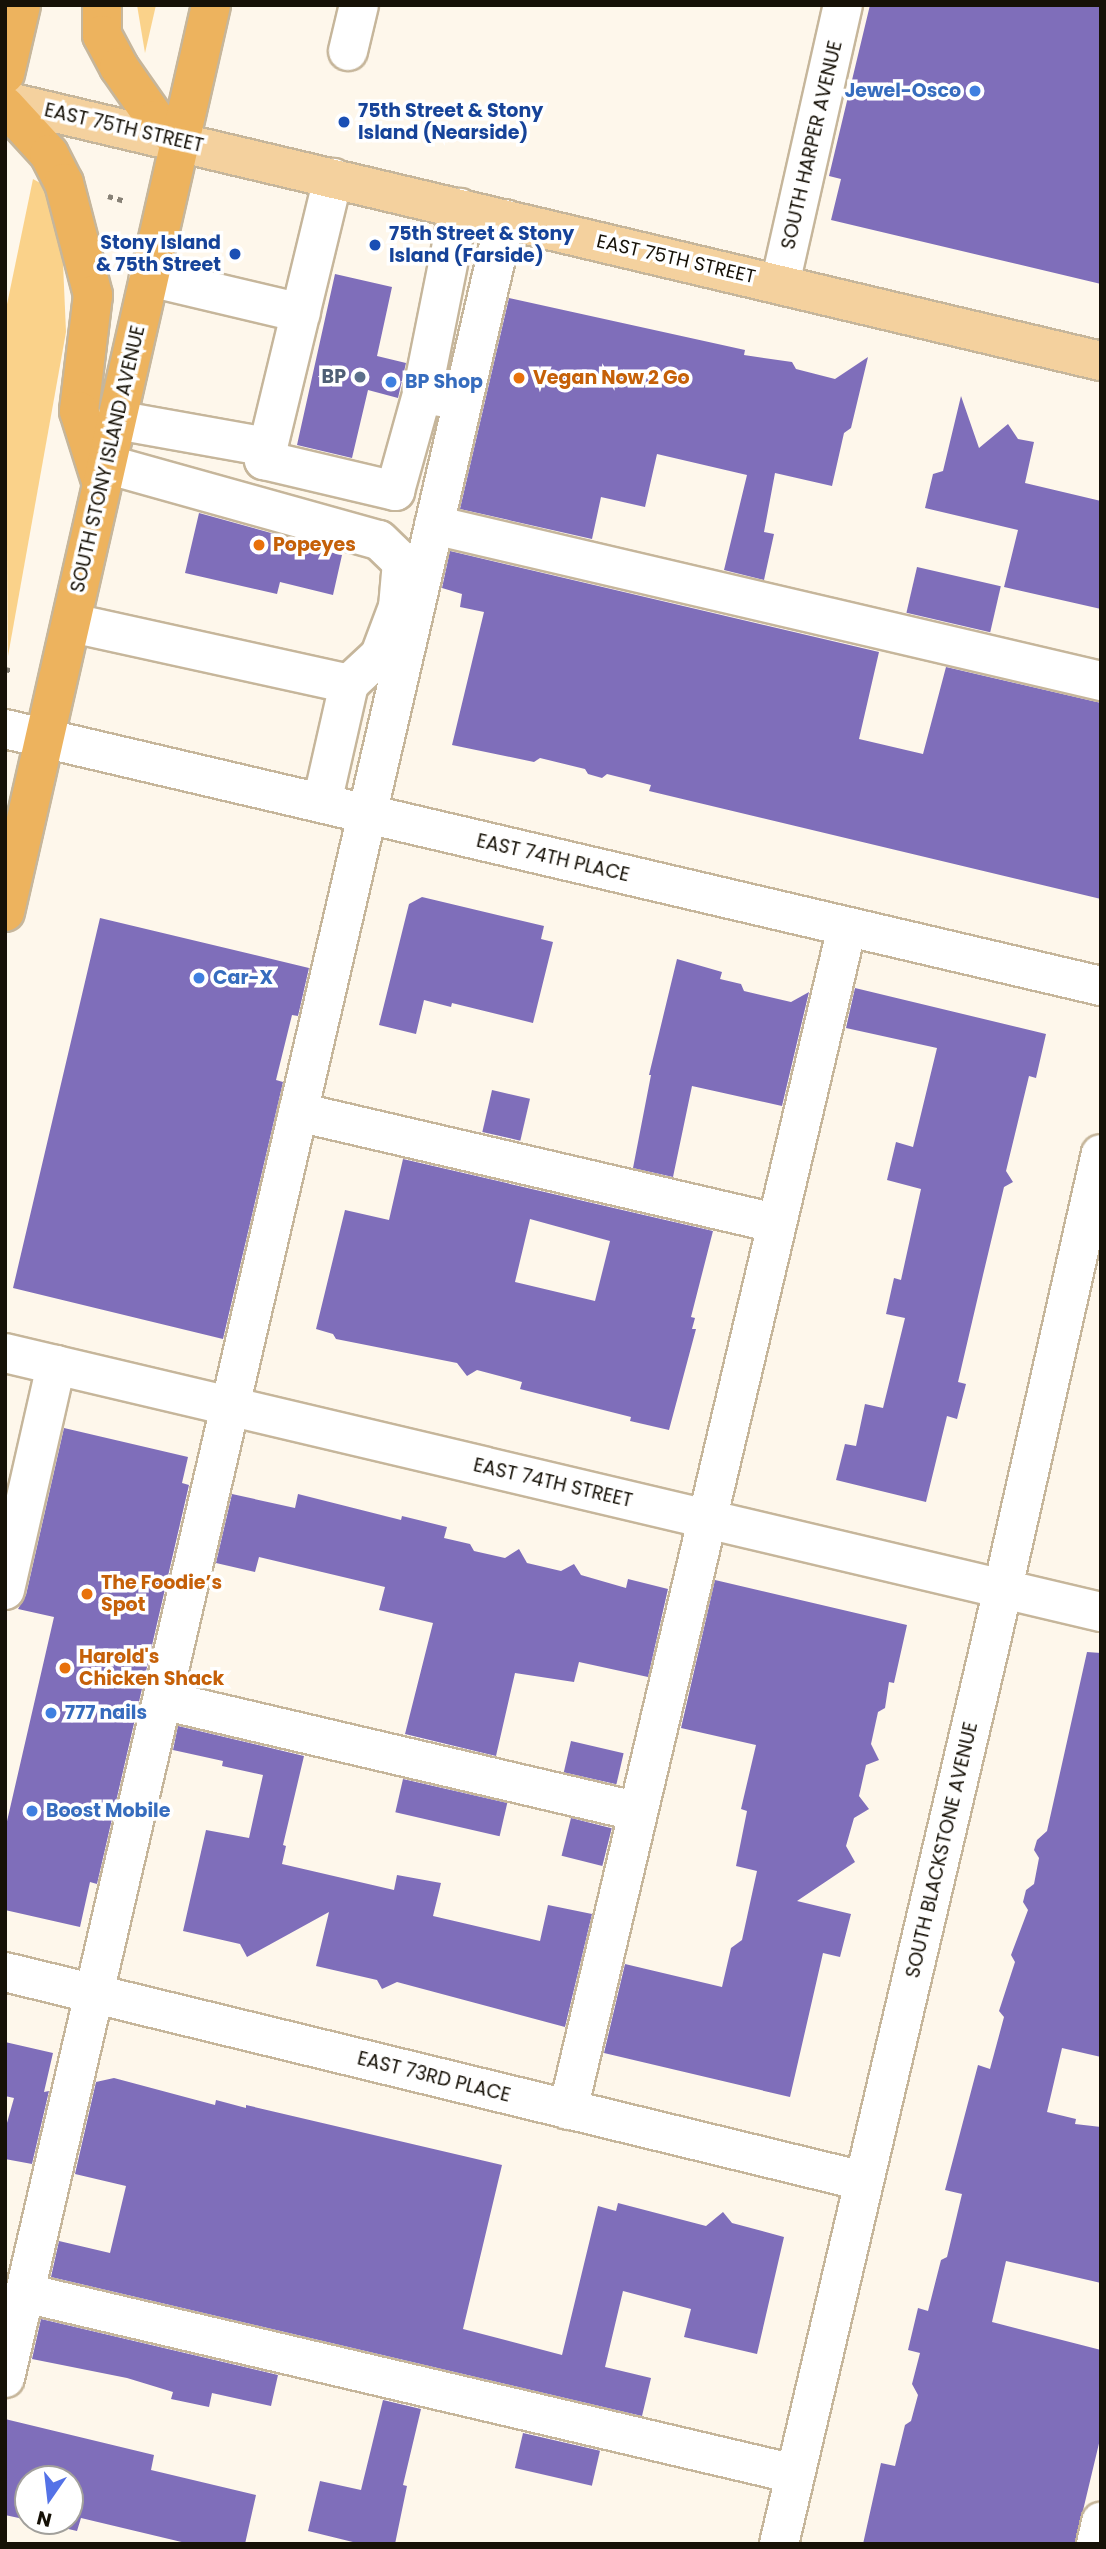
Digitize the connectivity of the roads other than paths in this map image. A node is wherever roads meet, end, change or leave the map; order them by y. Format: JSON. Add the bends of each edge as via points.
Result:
{"nodes":[{"id":1,"x":21,"y":5,"type":"edge"},
{"id":2,"x":102,"y":5,"type":"edge"},
{"id":3,"x":211,"y":5,"type":"edge"},
{"id":4,"x":359,"y":5,"type":"edge"},
{"id":5,"x":843,"y":5,"type":"edge"},
{"id":6,"x":348,"y":51,"type":"dead end"},
{"id":7,"x":5,"y":74,"type":"edge"},
{"id":8,"x":5,"y":103,"type":"edge"},
{"id":9,"x":180,"y":141,"type":"junction"},
{"id":10,"x":333,"y":178,"type":"junction"},
{"id":11,"x":458,"y":208,"type":"junction"},
{"id":12,"x":505,"y":219,"type":"junction"},
{"id":13,"x":149,"y":277,"type":"junction"},
{"id":14,"x":780,"y":284,"type":"junction"},
{"id":15,"x":301,"y":313,"type":"junction"},
{"id":16,"x":1101,"y":361,"type":"edge"},
{"id":17,"x":422,"y":394,"type":"junction"},
{"id":18,"x":463,"y":401,"type":"junction"},
{"id":19,"x":116,"y":420,"type":"junction"},
{"id":20,"x":268,"y":447,"type":"junction"},
{"id":21,"x":104,"y":474,"type":"junction"},
{"id":22,"x":434,"y":525,"type":"junction"},
{"id":23,"x":72,"y":623,"type":"junction"},
{"id":24,"x":1101,"y":681,"type":"edge"},
{"id":25,"x":349,"y":684,"type":"junction"},
{"id":26,"x":5,"y":729,"type":"edge"},
{"id":27,"x":44,"y":738,"type":"junction"},
{"id":28,"x":322,"y":803,"type":"junction"},
{"id":29,"x":367,"y":814,"type":"junction"},
{"id":30,"x":5,"y":912,"type":"edge"},
{"id":31,"x":846,"y":927,"type":"junction"},
{"id":32,"x":1101,"y":986,"type":"edge"},
{"id":33,"x":298,"y":1112,"type":"junction"},
{"id":34,"x":1101,"y":1154,"type":"edge"},
{"id":35,"x":775,"y":1223,"type":"junction"},
{"id":36,"x":5,"y":1353,"type":"edge"},
{"id":37,"x":56,"y":1365,"type":"junction"},
{"id":38,"x":230,"y":1406,"type":"junction"},
{"id":39,"x":706,"y":1519,"type":"junction"},
{"id":40,"x":1003,"y":1589,"type":"junction"},
{"id":41,"x":5,"y":1590,"type":"edge"},
{"id":42,"x":1101,"y":1612,"type":"edge"},
{"id":43,"x":162,"y":1700,"type":"junction"},
{"id":44,"x":636,"y":1811,"type":"junction"},
{"id":45,"x":5,"y":1972,"type":"edge"},
{"id":46,"x":94,"y":1994,"type":"junction"},
{"id":47,"x":568,"y":2109,"type":"junction"},
{"id":48,"x":863,"y":2181,"type":"junction"},
{"id":49,"x":25,"y":2293,"type":"junction"},
{"id":50,"x":5,"y":2378,"type":"edge"},
{"id":51,"x":795,"y":2474,"type":"junction"},
{"id":52,"x":1101,"y":2522,"type":"edge"},
{"id":53,"x":779,"y":2544,"type":"edge"},
{"id":54,"x":1096,"y":2544,"type":"edge"}],
"edges":[{"from":1,"to":7,"type":"highway"},
{"from":2,"to":9,"type":"highway","via":[[102,35],[119,67],[156,120]]},
{"from":3,"to":9,"type":"highway","name":"SOUTH STONY ISLAND AVENUE"},
{"from":4,"to":6,"type":"street"},
{"from":5,"to":14,"type":"street","name":"SOUTH HARPER AVENUE"},
{"from":8,"to":9,"type":"main road","name":"EAST 75TH STREET"},
{"from":8,"to":21,"type":"highway","via":[[48,153],[64,183],[93,295],[79,411]]},
{"from":9,"to":10,"type":"main road","name":"EAST 75TH STREET"},
{"from":9,"to":13,"type":"highway","name":"SOUTH STONY ISLAND AVENUE"},
{"from":10,"to":11,"type":"main road","name":"EAST 75TH STREET"},
{"from":10,"to":15,"type":"street"},
{"from":11,"to":12,"type":"main road","name":"EAST 75TH STREET"},
{"from":11,"to":17,"type":"street"},
{"from":12,"to":14,"type":"main road","name":"EAST 75TH STREET"},
{"from":12,"to":18,"type":"street"},
{"from":13,"to":15,"type":"street"},
{"from":13,"to":19,"type":"highway","name":"SOUTH STONY ISLAND AVENUE"},
{"from":14,"to":16,"type":"main road","name":"EAST 75TH STREET"},
{"from":15,"to":20,"type":"street"},
{"from":17,"to":18,"type":"street"},
{"from":17,"to":20,"type":"street","via":[[395,491],[264,460]]},
{"from":18,"to":22,"type":"street"},
{"from":19,"to":20,"type":"street"},
{"from":19,"to":21,"type":"highway","name":"SOUTH STONY ISLAND AVENUE"},
{"from":21,"to":23,"type":"highway","name":"SOUTH STONY ISLAND AVENUE"},
{"from":21,"to":25,"type":"street","via":[[379,540],[402,562],[398,607],[380,656]]},
{"from":22,"to":24,"type":"street"},
{"from":22,"to":29,"type":"street"},
{"from":23,"to":25,"type":"street"},
{"from":23,"to":27,"type":"highway","name":"SOUTH STONY ISLAND AVENUE"},
{"from":25,"to":28,"type":"street"},
{"from":26,"to":27,"type":"street","name":"EAST 74TH PLACE"},
{"from":27,"to":28,"type":"street","name":"EAST 74TH PLACE"},
{"from":27,"to":30,"type":"highway","name":"SOUTH STONY ISLAND AVENUE"},
{"from":28,"to":29,"type":"street","name":"EAST 74TH PLACE"},
{"from":29,"to":31,"type":"street","name":"EAST 74TH PLACE"},
{"from":29,"to":33,"type":"street"},
{"from":31,"to":32,"type":"street","name":"EAST 74TH PLACE"},
{"from":31,"to":35,"type":"street"},
{"from":33,"to":35,"type":"street"},
{"from":33,"to":38,"type":"street"},
{"from":34,"to":40,"type":"street","name":"SOUTH BLACKSTONE AVENUE"},
{"from":35,"to":39,"type":"street"},
{"from":36,"to":37,"type":"street","name":"EAST 74TH STREET"},
{"from":37,"to":38,"type":"street","name":"EAST 74TH STREET"},
{"from":37,"to":41,"type":"street"},
{"from":38,"to":39,"type":"street","name":"EAST 74TH STREET"},
{"from":38,"to":43,"type":"street"},
{"from":39,"to":40,"type":"street","name":"EAST 74TH STREET"},
{"from":39,"to":44,"type":"street"},
{"from":40,"to":42,"type":"street","name":"EAST 74TH STREET"},
{"from":40,"to":48,"type":"street","name":"SOUTH BLACKSTONE AVENUE"},
{"from":43,"to":44,"type":"street"},
{"from":43,"to":46,"type":"street"},
{"from":44,"to":47,"type":"street"},
{"from":45,"to":46,"type":"street","name":"EAST 73RD PLACE"},
{"from":46,"to":47,"type":"street","name":"EAST 73RD PLACE"},
{"from":46,"to":49,"type":"street"},
{"from":47,"to":48,"type":"street","name":"EAST 73RD PLACE"},
{"from":48,"to":51,"type":"street","name":"SOUTH BLACKSTONE AVENUE"},
{"from":49,"to":50,"type":"street"},
{"from":49,"to":51,"type":"street"},
{"from":51,"to":53,"type":"street","name":"SOUTH BLACKSTONE AVENUE"},
{"from":52,"to":54,"type":"street"}]}
